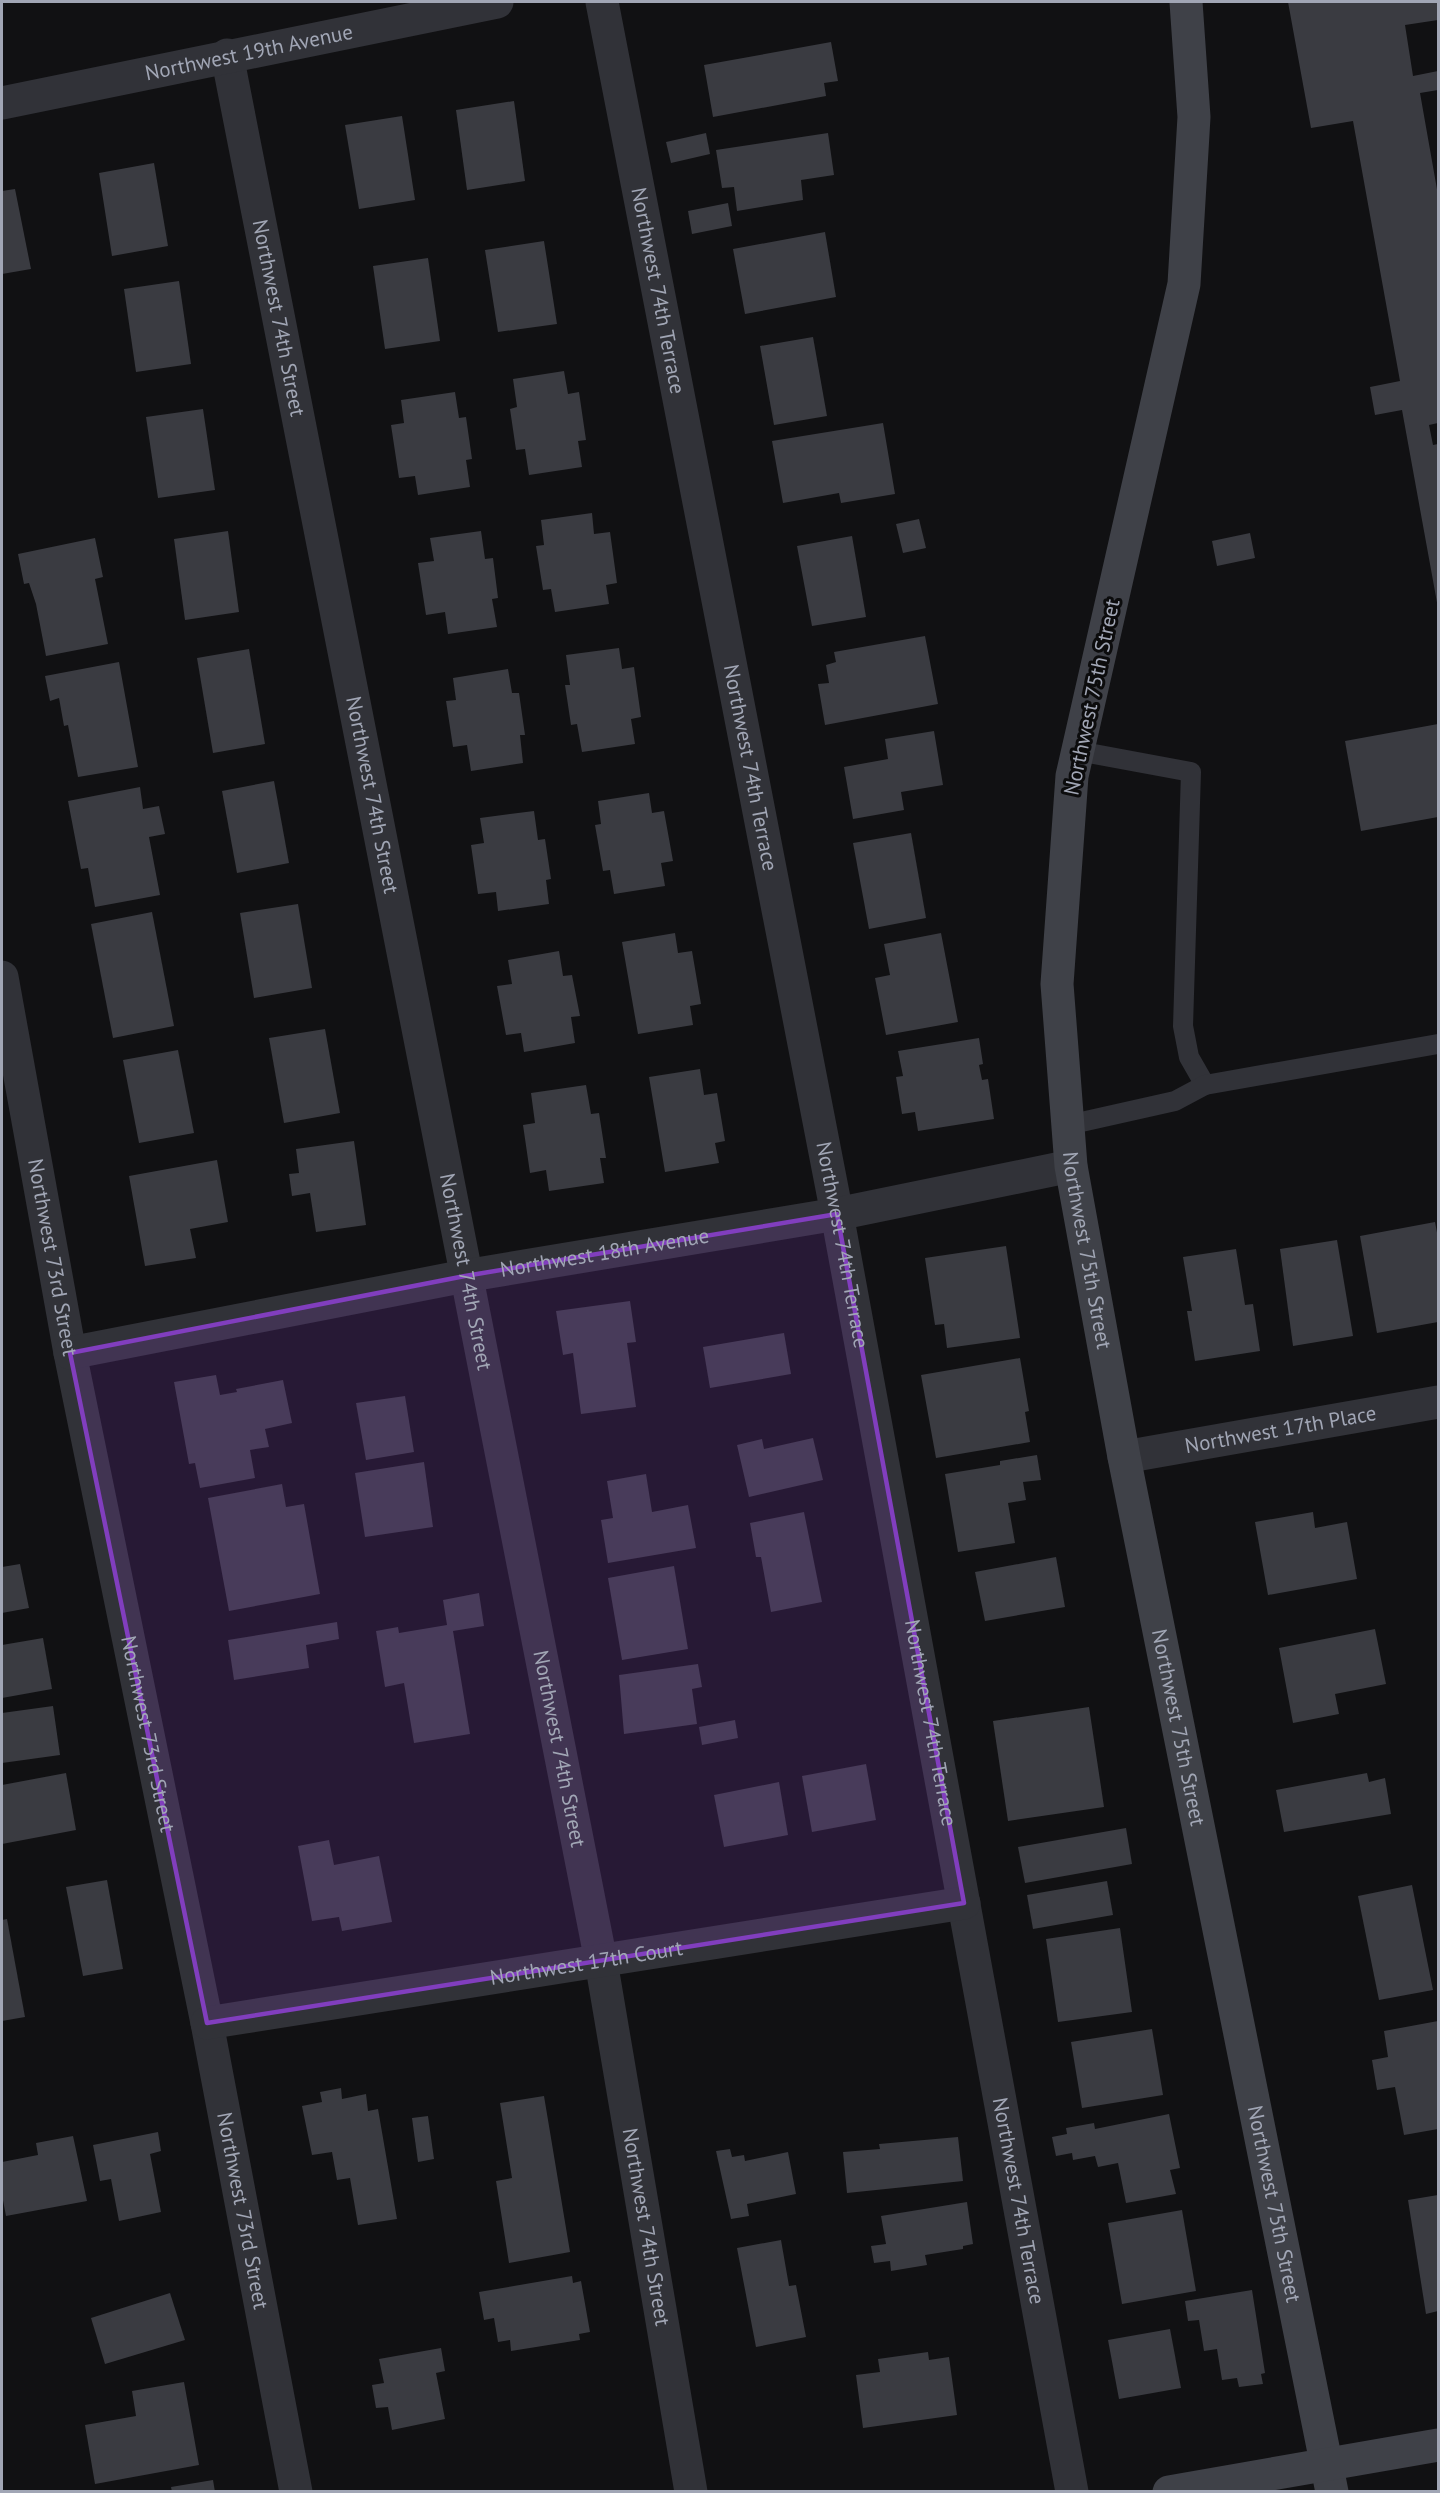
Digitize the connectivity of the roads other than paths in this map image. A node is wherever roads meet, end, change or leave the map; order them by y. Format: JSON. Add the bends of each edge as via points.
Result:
{"nodes":[{"id":1,"x":497,"y":2,"type":"edge"},
{"id":2,"x":602,"y":2,"type":"edge"},
{"id":3,"x":1186,"y":2,"type":"edge"},
{"id":4,"x":227,"y":55,"type":"junction"},
{"id":5,"x":2,"y":103,"type":"edge"},
{"id":6,"x":1078,"y":751,"type":"junction"},
{"id":7,"x":2,"y":977,"type":"edge"},
{"id":8,"x":1438,"y":1044,"type":"edge"},
{"id":9,"x":1205,"y":1085,"type":"junction"},
{"id":10,"x":1068,"y":1125,"type":"junction"},
{"id":11,"x":1071,"y":1166,"type":"junction"},
{"id":12,"x":837,"y":1214,"type":"junction"},
{"id":13,"x":465,"y":1276,"type":"junction"},
{"id":14,"x":70,"y":1353,"type":"junction"},
{"id":15,"x":1438,"y":1402,"type":"edge"},
{"id":16,"x":1124,"y":1458,"type":"junction"},
{"id":17,"x":964,"y":1902,"type":"junction"},
{"id":18,"x":601,"y":1961,"type":"junction"},
{"id":19,"x":207,"y":2022,"type":"junction"},
{"id":20,"x":1438,"y":2445,"type":"edge"},
{"id":21,"x":1329,"y":2478,"type":"edge"},
{"id":22,"x":296,"y":2492,"type":"edge"},
{"id":23,"x":691,"y":2492,"type":"edge"},
{"id":24,"x":1072,"y":2492,"type":"edge"},
{"id":25,"x":1170,"y":2492,"type":"edge"}],
"edges":[{"from":1,"to":4,"type":"street","name":"Northwest 19th Avenue"},
{"from":2,"to":12,"type":"street","name":"Northwest 74th Terrace"},
{"from":3,"to":6,"type":"street","name":"Northwest 75th Street","via":[[1194,117],[1184,284]]},
{"from":4,"to":5,"type":"street","name":"Northwest 19th Avenue"},
{"from":4,"to":13,"type":"street","name":"Northwest 74th Street"},
{"from":6,"to":9,"type":"lane","via":[[1191,772],[1184,1026],[1189,1058]]},
{"from":6,"to":10,"type":"street","name":"Northwest 75th Street","via":[[1072,776],[1057,984]]},
{"from":7,"to":14,"type":"street","name":"Northwest 73rd Street"},
{"from":8,"to":9,"type":"lane"},
{"from":9,"to":10,"type":"lane","via":[[1175,1101]]},
{"from":10,"to":11,"type":"street","name":"Northwest 75th Street"},
{"from":11,"to":12,"type":"street","name":"Northwest 18th Avenue"},
{"from":11,"to":16,"type":"street","name":"Northwest 75th Street"},
{"from":12,"to":13,"type":"street","name":"Northwest 18th Avenue"},
{"from":12,"to":17,"type":"street","name":"Northwest 74th Terrace"},
{"from":13,"to":14,"type":"street","name":"Northwest 18th Avenue"},
{"from":13,"to":18,"type":"street","name":"Northwest 74th Street"},
{"from":14,"to":19,"type":"street","name":"Northwest 73rd Street"},
{"from":15,"to":16,"type":"street","name":"Northwest 17th Place"},
{"from":16,"to":21,"type":"street","name":"Northwest 75th Street"},
{"from":17,"to":18,"type":"street","name":"Northwest 17th Court"},
{"from":17,"to":24,"type":"street","name":"Northwest 74th Terrace"},
{"from":18,"to":19,"type":"street","name":"Northwest 17th Court"},
{"from":18,"to":23,"type":"street","name":"Northwest 74th Street"},
{"from":19,"to":22,"type":"street","name":"Northwest 73rd Street"},
{"from":20,"to":21,"type":"street"},
{"from":21,"to":25,"type":"street"}]}
